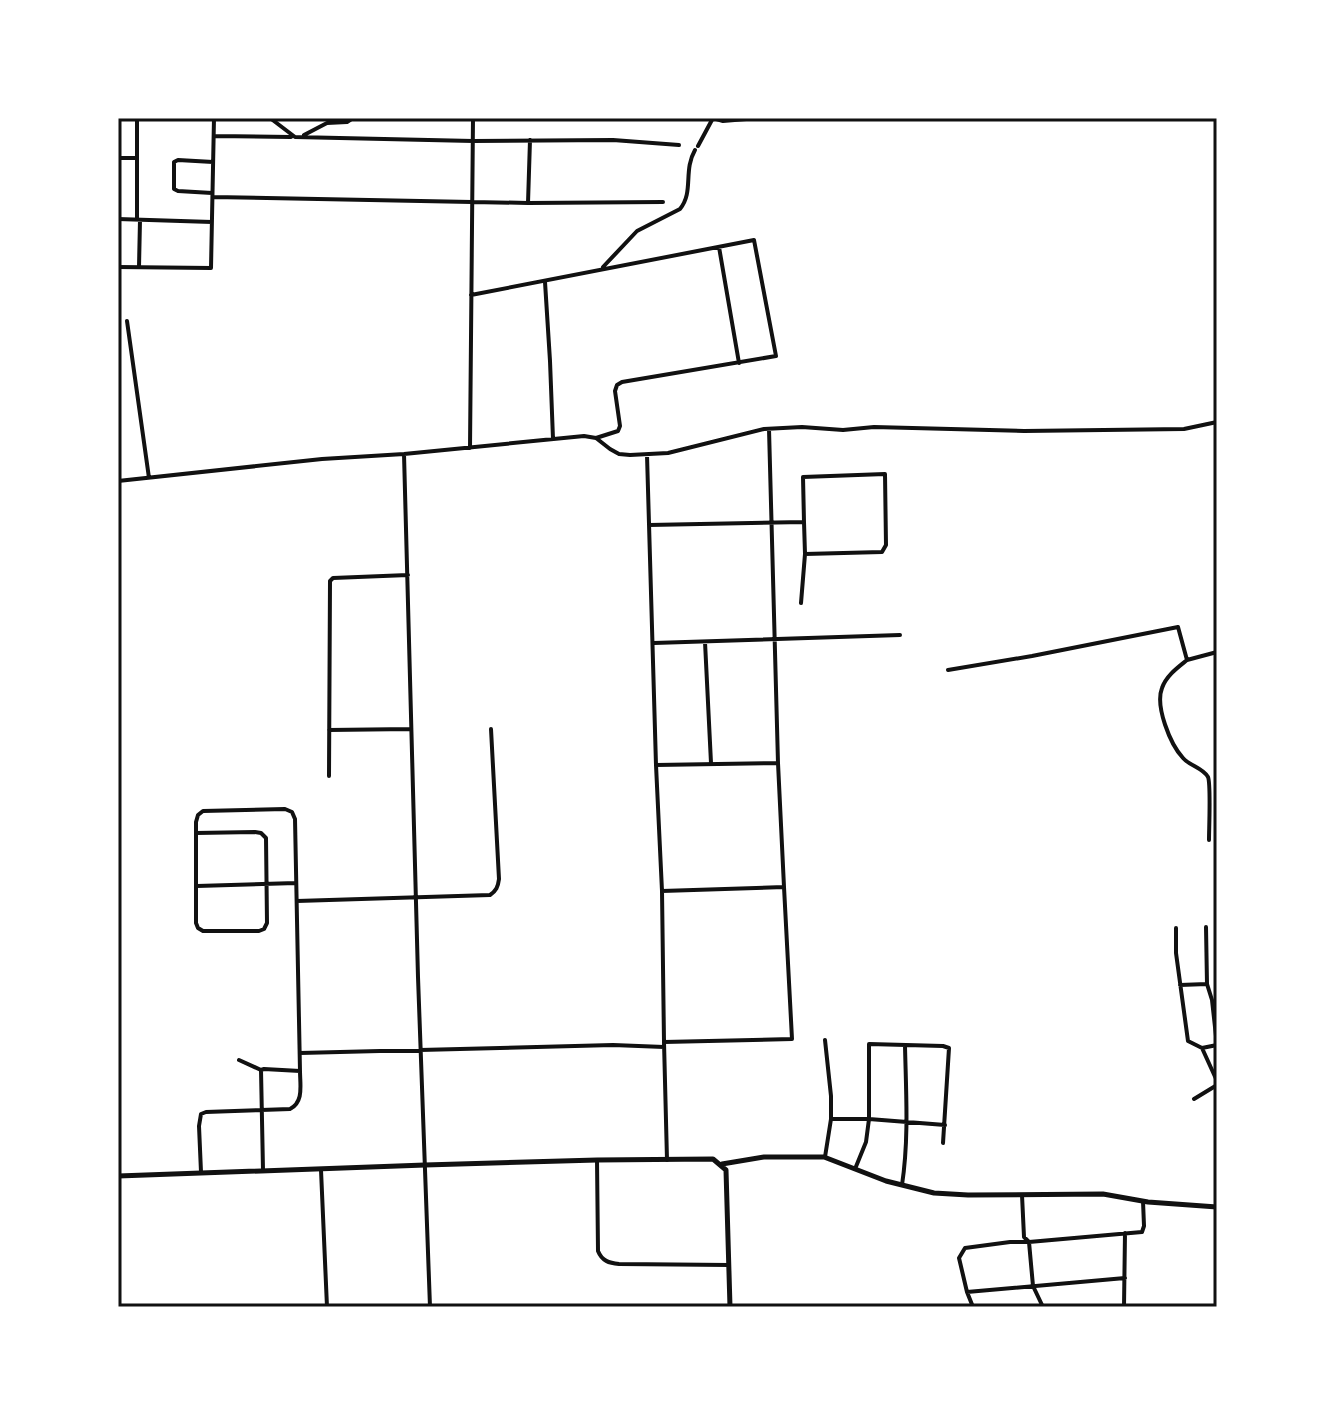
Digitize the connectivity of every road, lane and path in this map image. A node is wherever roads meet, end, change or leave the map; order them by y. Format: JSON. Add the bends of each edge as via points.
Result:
{"nodes":[{"id":1,"x":137,"y":118,"type":"edge"},
{"id":2,"x":214,"y":118,"type":"edge"},
{"id":3,"x":270,"y":118,"type":"edge"},
{"id":4,"x":353,"y":118,"type":"edge"},
{"id":5,"x":473,"y":118,"type":"edge"},
{"id":6,"x":713,"y":118,"type":"edge"},
{"id":7,"x":758,"y":118,"type":"edge"},
{"id":8,"x":326,"y":120,"type":"edge"},
{"id":9,"x":214,"y":136,"type":"junction"},
{"id":10,"x":298,"y":137,"type":"junction"},
{"id":11,"x":530,"y":140,"type":"junction"},
{"id":12,"x":473,"y":141,"type":"junction"},
{"id":13,"x":679,"y":145,"type":"dead end"},
{"id":14,"x":118,"y":158,"type":"edge"},
{"id":15,"x":137,"y":158,"type":"junction"},
{"id":16,"x":213,"y":162,"type":"junction"},
{"id":17,"x":213,"y":195,"type":"junction"},
{"id":18,"x":473,"y":202,"type":"junction"},
{"id":19,"x":663,"y":202,"type":"dead end"},
{"id":20,"x":528,"y":203,"type":"junction"},
{"id":21,"x":118,"y":219,"type":"edge"},
{"id":22,"x":138,"y":220,"type":"junction"},
{"id":23,"x":212,"y":222,"type":"junction"},
{"id":24,"x":719,"y":247,"type":"junction"},
{"id":25,"x":118,"y":267,"type":"edge"},
{"id":26,"x":139,"y":267,"type":"junction"},
{"id":27,"x":601,"y":269,"type":"junction"},
{"id":28,"x":545,"y":280,"type":"junction"},
{"id":29,"x":471,"y":295,"type":"junction"},
{"id":30,"x":127,"y":321,"type":"dead end"},
{"id":31,"x":739,"y":363,"type":"junction"},
{"id":32,"x":1217,"y":422,"type":"edge"},
{"id":33,"x":769,"y":429,"type":"junction"},
{"id":34,"x":596,"y":438,"type":"junction"},
{"id":35,"x":553,"y":439,"type":"junction"},
{"id":36,"x":470,"y":448,"type":"junction"},
{"id":37,"x":404,"y":454,"type":"junction"},
{"id":38,"x":647,"y":455,"type":"junction"},
{"id":39,"x":149,"y":478,"type":"junction"},
{"id":40,"x":118,"y":481,"type":"edge"},
{"id":41,"x":771,"y":522,"type":"junction"},
{"id":42,"x":804,"y":522,"type":"junction"},
{"id":43,"x":649,"y":525,"type":"junction"},
{"id":44,"x":805,"y":554,"type":"junction"},
{"id":45,"x":408,"y":575,"type":"junction"},
{"id":46,"x":801,"y":603,"type":"dead end"},
{"id":47,"x":900,"y":635,"type":"dead end"},
{"id":48,"x":774,"y":640,"type":"junction"},
{"id":49,"x":705,"y":642,"type":"junction"},
{"id":50,"x":654,"y":643,"type":"junction"},
{"id":51,"x":1217,"y":652,"type":"edge"},
{"id":52,"x":1187,"y":660,"type":"junction"},
{"id":53,"x":948,"y":670,"type":"dead end"},
{"id":54,"x":412,"y":729,"type":"junction"},
{"id":55,"x":491,"y":729,"type":"dead end"},
{"id":56,"x":329,"y":730,"type":"junction"},
{"id":57,"x":778,"y":763,"type":"junction"},
{"id":58,"x":711,"y":764,"type":"junction"},
{"id":59,"x":656,"y":765,"type":"junction"},
{"id":60,"x":329,"y":776,"type":"dead end"},
{"id":61,"x":1217,"y":799,"type":"edge"},
{"id":62,"x":1209,"y":801,"type":"junction"},
{"id":63,"x":196,"y":833,"type":"junction"},
{"id":64,"x":1209,"y":840,"type":"dead end"},
{"id":65,"x":296,"y":883,"type":"junction"},
{"id":66,"x":268,"y":885,"type":"junction"},
{"id":67,"x":197,"y":886,"type":"junction"},
{"id":68,"x":784,"y":887,"type":"junction"},
{"id":69,"x":662,"y":891,"type":"junction"},
{"id":70,"x":416,"y":896,"type":"junction"},
{"id":71,"x":297,"y":901,"type":"junction"},
{"id":72,"x":1206,"y":927,"type":"dead end"},
{"id":73,"x":1176,"y":928,"type":"dead end"},
{"id":74,"x":1207,"y":984,"type":"junction"},
{"id":75,"x":1180,"y":985,"type":"junction"},
{"id":76,"x":825,"y":1040,"type":"dead end"},
{"id":77,"x":664,"y":1044,"type":"junction"},
{"id":78,"x":905,"y":1046,"type":"junction"},
{"id":79,"x":1202,"y":1048,"type":"junction"},
{"id":80,"x":420,"y":1051,"type":"junction"},
{"id":81,"x":300,"y":1053,"type":"junction"},
{"id":82,"x":239,"y":1060,"type":"dead end"},
{"id":83,"x":261,"y":1070,"type":"junction"},
{"id":84,"x":300,"y":1071,"type":"junction"},
{"id":85,"x":1217,"y":1083,"type":"edge"},
{"id":86,"x":1194,"y":1099,"type":"dead end"},
{"id":87,"x":261,"y":1110,"type":"junction"},
{"id":88,"x":831,"y":1119,"type":"junction"},
{"id":89,"x":869,"y":1119,"type":"junction"},
{"id":90,"x":906,"y":1122,"type":"junction"},
{"id":91,"x":945,"y":1125,"type":"junction"},
{"id":92,"x":943,"y":1143,"type":"dead end"},
{"id":93,"x":824,"y":1157,"type":"junction"},
{"id":94,"x":597,"y":1160,"type":"junction"},
{"id":95,"x":667,"y":1160,"type":"junction"},
{"id":96,"x":721,"y":1164,"type":"junction"},
{"id":97,"x":425,"y":1165,"type":"junction"},
{"id":98,"x":855,"y":1169,"type":"junction"},
{"id":99,"x":263,"y":1170,"type":"junction"},
{"id":100,"x":321,"y":1170,"type":"junction"},
{"id":101,"x":201,"y":1172,"type":"junction"},
{"id":102,"x":118,"y":1176,"type":"edge"},
{"id":103,"x":902,"y":1185,"type":"junction"},
{"id":104,"x":1022,"y":1195,"type":"junction"},
{"id":105,"x":1143,"y":1201,"type":"junction"},
{"id":106,"x":1217,"y":1207,"type":"edge"},
{"id":107,"x":1125,"y":1233,"type":"junction"},
{"id":108,"x":1029,"y":1242,"type":"junction"},
{"id":109,"x":729,"y":1265,"type":"junction"},
{"id":110,"x":1125,"y":1278,"type":"junction"},
{"id":111,"x":1033,"y":1286,"type":"junction"},
{"id":112,"x":967,"y":1292,"type":"junction"},
{"id":113,"x":327,"y":1307,"type":"edge"},
{"id":114,"x":430,"y":1307,"type":"edge"},
{"id":115,"x":730,"y":1307,"type":"edge"},
{"id":116,"x":973,"y":1307,"type":"edge"},
{"id":117,"x":1043,"y":1307,"type":"edge"},
{"id":118,"x":1124,"y":1307,"type":"edge"}],
"edges":[{"from":1,"to":15,"type":"street"},
{"from":2,"to":9,"type":"street"},
{"from":3,"to":10,"type":"street"},
{"from":4,"to":8,"type":"street"},
{"from":5,"to":12,"type":"street"},
{"from":6,"to":7,"type":"street"},
{"from":6,"to":27,"type":"street","via":[[688,164],[684,204],[637,231]]},
{"from":8,"to":10,"type":"street"},
{"from":9,"to":10,"type":"street"},
{"from":9,"to":16,"type":"street"},
{"from":10,"to":12,"type":"street"},
{"from":11,"to":12,"type":"street"},
{"from":11,"to":13,"type":"street"},
{"from":11,"to":20,"type":"street"},
{"from":12,"to":18,"type":"street"},
{"from":14,"to":15,"type":"street"},
{"from":15,"to":22,"type":"street"},
{"from":16,"to":17,"type":"street"},
{"from":16,"to":17,"type":"street","via":[[178,160],[173,168],[174,189]]},
{"from":17,"to":18,"type":"street"},
{"from":17,"to":23,"type":"street"},
{"from":18,"to":20,"type":"street"},
{"from":18,"to":29,"type":"street"},
{"from":19,"to":20,"type":"street"},
{"from":21,"to":22,"type":"street"},
{"from":22,"to":23,"type":"street"},
{"from":22,"to":26,"type":"street"},
{"from":23,"to":26,"type":"street","via":[[211,268]]},
{"from":24,"to":27,"type":"street"},
{"from":24,"to":31,"type":"street"},
{"from":24,"to":31,"type":"street","via":[[754,240],[769,315],[776,356]]},
{"from":25,"to":26,"type":"street"},
{"from":27,"to":28,"type":"street"},
{"from":28,"to":29,"type":"street"},
{"from":28,"to":35,"type":"street"},
{"from":29,"to":36,"type":"street"},
{"from":30,"to":39,"type":"street"},
{"from":31,"to":34,"type":"street","via":[[622,382],[615,391],[618,431]]},
{"from":32,"to":33,"type":"street","via":[[1184,429]]},
{"from":33,"to":38,"type":"street"},
{"from":33,"to":41,"type":"street"},
{"from":34,"to":35,"type":"street"},
{"from":34,"to":38,"type":"street","via":[[619,454]]},
{"from":35,"to":36,"type":"street"},
{"from":36,"to":37,"type":"street"},
{"from":37,"to":39,"type":"street"},
{"from":37,"to":45,"type":"street"},
{"from":38,"to":43,"type":"street"},
{"from":39,"to":40,"type":"street"},
{"from":41,"to":42,"type":"street"},
{"from":41,"to":43,"type":"street"},
{"from":41,"to":48,"type":"street"},
{"from":42,"to":44,"type":"street"},
{"from":42,"to":44,"type":"street","via":[[803,477],[885,474],[882,552]]},
{"from":43,"to":50,"type":"street"},
{"from":44,"to":46,"type":"street"},
{"from":45,"to":54,"type":"street"},
{"from":45,"to":56,"type":"street","via":[[330,581]]},
{"from":47,"to":48,"type":"street"},
{"from":48,"to":49,"type":"street"},
{"from":48,"to":57,"type":"street"},
{"from":49,"to":50,"type":"street"},
{"from":49,"to":58,"type":"street"},
{"from":50,"to":59,"type":"street"},
{"from":51,"to":52,"type":"street"},
{"from":52,"to":53,"type":"street","via":[[1178,627]]},
{"from":52,"to":62,"type":"street","via":[[1166,679],[1161,705],[1174,745],[1209,779]]},
{"from":54,"to":56,"type":"street"},
{"from":54,"to":70,"type":"street"},
{"from":55,"to":70,"type":"street","via":[[498,887],[490,895]]},
{"from":56,"to":60,"type":"street"},
{"from":57,"to":58,"type":"street"},
{"from":57,"to":68,"type":"street"},
{"from":58,"to":59,"type":"street"},
{"from":59,"to":69,"type":"street"},
{"from":61,"to":62,"type":"street"},
{"from":62,"to":64,"type":"street"},
{"from":63,"to":65,"type":"street","via":[[203,811],[292,812]]},
{"from":63,"to":66,"type":"street","via":[[261,833],[266,838]]},
{"from":63,"to":67,"type":"street"},
{"from":65,"to":66,"type":"street"},
{"from":65,"to":71,"type":"street"},
{"from":66,"to":67,"type":"street"},
{"from":66,"to":67,"type":"street","via":[[267,923],[259,931],[198,928]]},
{"from":68,"to":69,"type":"street"},
{"from":68,"to":77,"type":"street","via":[[792,1039]]},
{"from":69,"to":77,"type":"street"},
{"from":70,"to":71,"type":"street"},
{"from":70,"to":80,"type":"street"},
{"from":71,"to":81,"type":"street"},
{"from":72,"to":74,"type":"street"},
{"from":73,"to":75,"type":"street"},
{"from":74,"to":75,"type":"street"},
{"from":74,"to":79,"type":"street","via":[[1217,1045]]},
{"from":75,"to":79,"type":"street","via":[[1188,1041]]},
{"from":76,"to":88,"type":"street"},
{"from":77,"to":80,"type":"street"},
{"from":77,"to":95,"type":"street"},
{"from":78,"to":89,"type":"street","via":[[869,1044]]},
{"from":78,"to":90,"type":"street"},
{"from":78,"to":91,"type":"street","via":[[949,1048]]},
{"from":79,"to":85,"type":"street"},
{"from":80,"to":81,"type":"street"},
{"from":80,"to":97,"type":"street"},
{"from":81,"to":84,"type":"street"},
{"from":82,"to":83,"type":"street"},
{"from":83,"to":84,"type":"street"},
{"from":83,"to":87,"type":"street"},
{"from":84,"to":87,"type":"street","via":[[298,1104]]},
{"from":85,"to":86,"type":"street"},
{"from":87,"to":99,"type":"street"},
{"from":87,"to":101,"type":"street","via":[[201,1114]]},
{"from":88,"to":89,"type":"street"},
{"from":88,"to":93,"type":"street"},
{"from":89,"to":90,"type":"street"},
{"from":89,"to":98,"type":"street"},
{"from":90,"to":91,"type":"street"},
{"from":90,"to":103,"type":"street"},
{"from":91,"to":92,"type":"street"},
{"from":93,"to":96,"type":"street","via":[[764,1157]]},
{"from":93,"to":98,"type":"street"},
{"from":94,"to":95,"type":"street"},
{"from":94,"to":97,"type":"street"},
{"from":94,"to":109,"type":"street","via":[[601,1257],[619,1264]]},
{"from":95,"to":96,"type":"street","via":[[713,1159]]},
{"from":96,"to":109,"type":"street","via":[[726,1170]]},
{"from":97,"to":100,"type":"street"},
{"from":97,"to":114,"type":"street"},
{"from":98,"to":103,"type":"street"},
{"from":99,"to":100,"type":"street"},
{"from":99,"to":101,"type":"street"},
{"from":100,"to":113,"type":"street"},
{"from":101,"to":102,"type":"street"},
{"from":103,"to":104,"type":"street","via":[[934,1193]]},
{"from":104,"to":105,"type":"street","via":[[1103,1194]]},
{"from":104,"to":108,"type":"street","via":[[1024,1237]]},
{"from":105,"to":106,"type":"street"},
{"from":105,"to":107,"type":"street","via":[[1142,1232]]},
{"from":107,"to":108,"type":"street"},
{"from":107,"to":110,"type":"street"},
{"from":108,"to":111,"type":"street"},
{"from":108,"to":112,"type":"street","via":[[965,1248],[959,1258]]},
{"from":109,"to":115,"type":"street"},
{"from":110,"to":111,"type":"street"},
{"from":110,"to":118,"type":"street"},
{"from":111,"to":112,"type":"street"},
{"from":111,"to":117,"type":"street"},
{"from":112,"to":116,"type":"street"}]}
